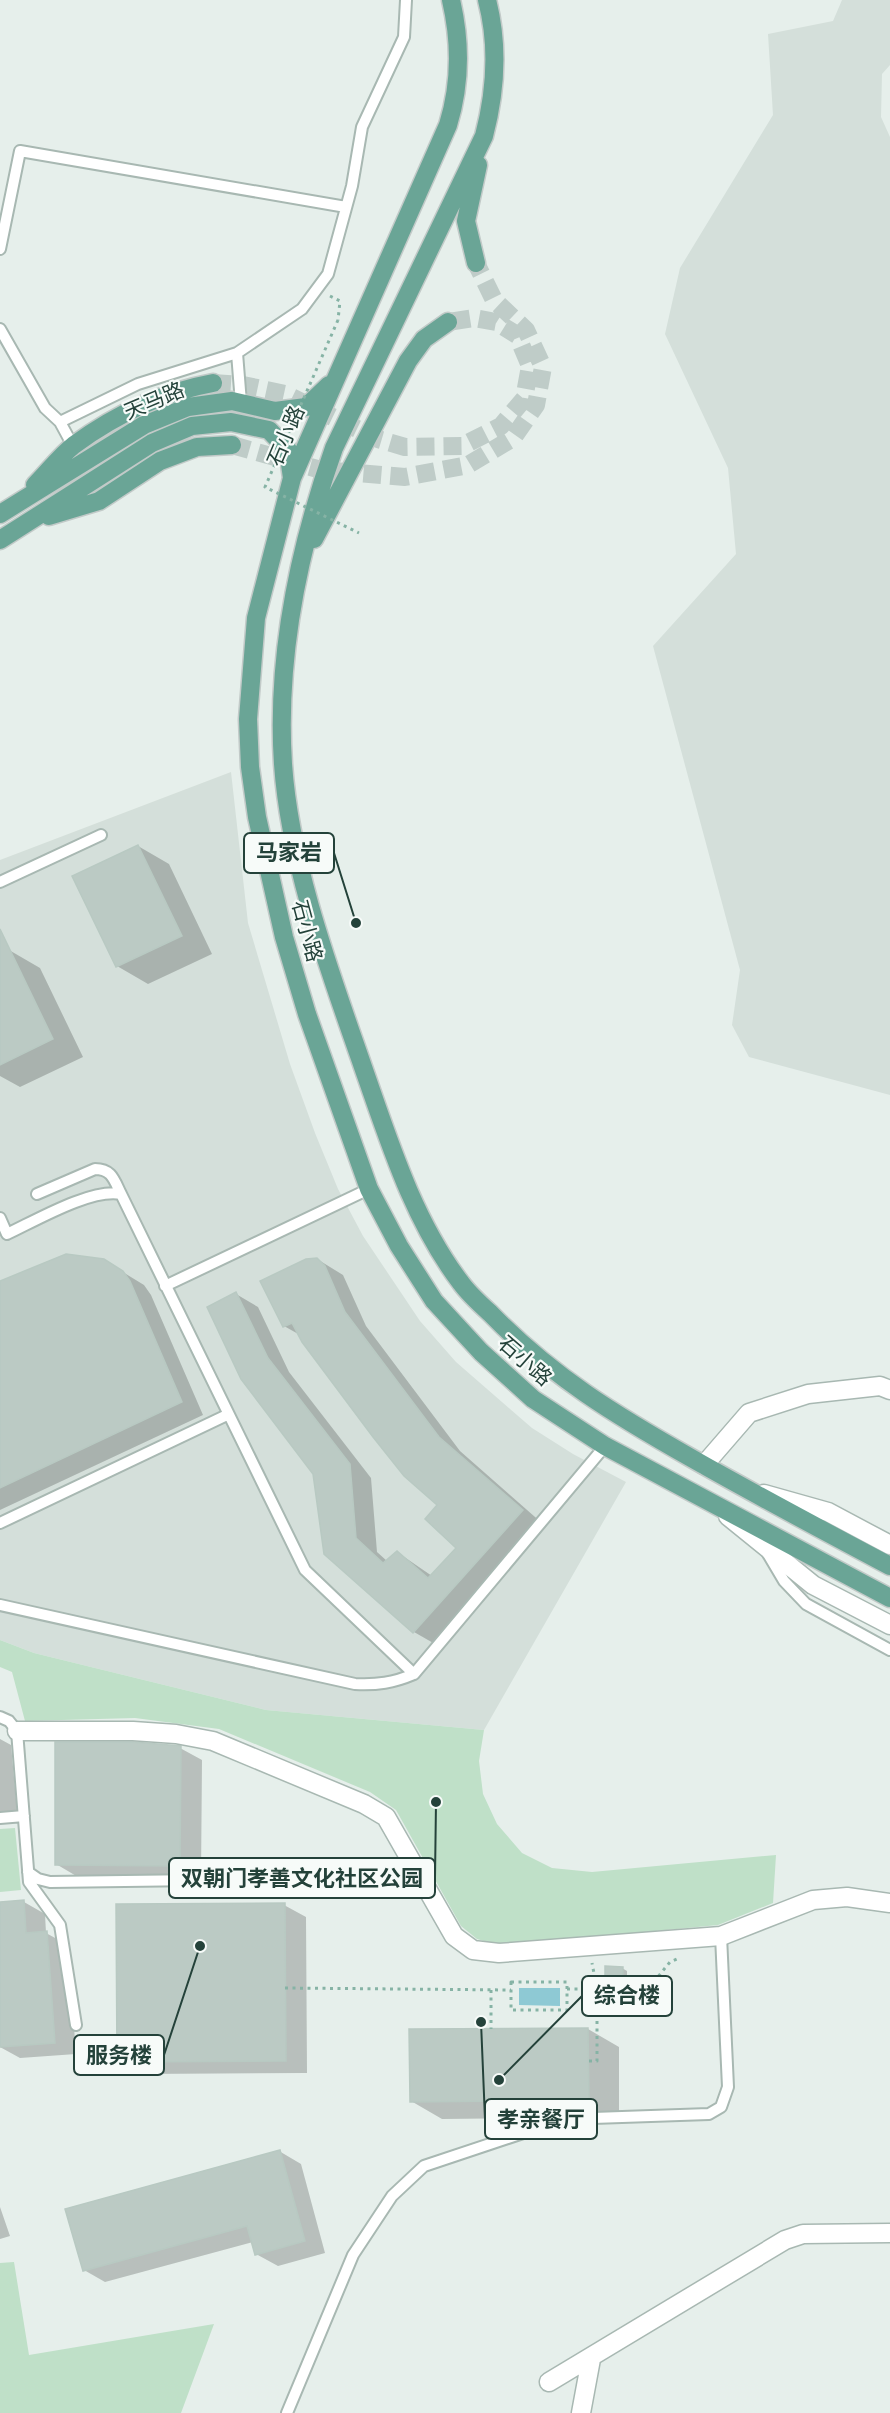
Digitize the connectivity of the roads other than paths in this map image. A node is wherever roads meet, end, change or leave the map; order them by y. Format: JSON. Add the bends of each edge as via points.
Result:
{"nodes":[{"id":1,"x":406,"y":0,"type":"edge"},
{"id":2,"x":451,"y":0,"type":"edge"},
{"id":3,"x":487,"y":0,"type":"edge"},
{"id":4,"x":484,"y":136,"type":"junction"},
{"id":5,"x":346,"y":207,"type":"junction"},
{"id":6,"x":0,"y":249,"type":"edge"},
{"id":7,"x":476,"y":263,"type":"tunnel mouth"},
{"id":8,"x":448,"y":322,"type":"tunnel mouth"},
{"id":9,"x":0,"y":329,"type":"edge"},
{"id":10,"x":237,"y":353,"type":"junction"},
{"id":11,"x":334,"y":379,"type":"junction"},
{"id":12,"x":213,"y":383,"type":"tunnel mouth"},
{"id":13,"x":241,"y":403,"type":"junction"},
{"id":14,"x":60,"y":422,"type":"junction"},
{"id":15,"x":232,"y":445,"type":"tunnel mouth"},
{"id":16,"x":74,"y":446,"type":"junction"},
{"id":17,"x":292,"y":478,"type":"junction"},
{"id":18,"x":17,"y":504,"type":"junction"},
{"id":19,"x":0,"y":514,"type":"edge"},
{"id":20,"x":28,"y":523,"type":"junction"},
{"id":21,"x":0,"y":540,"type":"edge"},
{"id":22,"x":301,"y":564,"type":"junction"},
{"id":23,"x":101,"y":835,"type":"dead end"},
{"id":24,"x":0,"y":882,"type":"edge"},
{"id":25,"x":369,"y":1189,"type":"junction"},
{"id":26,"x":37,"y":1194,"type":"dead end"},
{"id":27,"x":121,"y":1194,"type":"junction"},
{"id":28,"x":0,"y":1218,"type":"edge"},
{"id":29,"x":3,"y":1235,"type":"edge"},
{"id":30,"x":165,"y":1286,"type":"junction"},
{"id":31,"x":890,"y":1390,"type":"edge"},
{"id":32,"x":227,"y":1416,"type":"junction"},
{"id":33,"x":605,"y":1446,"type":"junction"},
{"id":34,"x":704,"y":1465,"type":"junction"},
{"id":35,"x":740,"y":1487,"type":"junction"},
{"id":36,"x":715,"y":1505,"type":"junction"},
{"id":37,"x":0,"y":1523,"type":"edge"},
{"id":38,"x":890,"y":1545,"type":"edge"},
{"id":39,"x":763,"y":1546,"type":"junction"},
{"id":40,"x":890,"y":1566,"type":"edge"},
{"id":41,"x":890,"y":1598,"type":"edge"},
{"id":42,"x":0,"y":1605,"type":"edge"},
{"id":43,"x":890,"y":1625,"type":"edge"},
{"id":44,"x":890,"y":1650,"type":"edge"},
{"id":45,"x":414,"y":1674,"type":"junction"},
{"id":46,"x":0,"y":1718,"type":"edge"},
{"id":47,"x":17,"y":1731,"type":"junction"},
{"id":48,"x":24,"y":1816,"type":"junction"},
{"id":49,"x":0,"y":1818,"type":"edge"},
{"id":50,"x":28,"y":1872,"type":"junction"},
{"id":51,"x":420,"y":1877,"type":"junction"},
{"id":52,"x":890,"y":1903,"type":"edge"},
{"id":53,"x":721,"y":1936,"type":"junction"},
{"id":54,"x":76,"y":2025,"type":"dead end"},
{"id":55,"x":890,"y":2233,"type":"edge"},
{"id":56,"x":591,"y":2359,"type":"junction"},
{"id":57,"x":549,"y":2382,"type":"dead end"},
{"id":58,"x":287,"y":2413,"type":"edge"},
{"id":59,"x":581,"y":2413,"type":"edge"}],
"edges":[{"from":1,"to":5,"type":"lane","via":[[404,37],[362,127]]},
{"from":2,"to":11,"type":"main road","name":"石小路","via":[[459,48],[455,102],[448,125]]},
{"from":3,"to":4,"type":"main road","name":"石小路","via":[[495,47],[491,108]]},
{"from":4,"to":7,"type":"main road","via":[[466,221]]},
{"from":4,"to":22,"type":"main road","name":"石小路","via":[[334,448]]},
{"from":5,"to":6,"type":"lane","via":[[20,151]]},
{"from":5,"to":10,"type":"lane","via":[[328,274],[317,289],[302,309]]},
{"from":8,"to":22,"type":"main road","via":[[424,339],[408,361]]},
{"from":9,"to":14,"type":"lane","via":[[45,408]]},
{"from":10,"to":13,"type":"lane"},
{"from":10,"to":14,"type":"lane","via":[[138,384]]},
{"from":11,"to":13,"type":"main road","name":"天马路","via":[[306,407],[275,411]]},
{"from":11,"to":17,"type":"main road","name":"石小路"},
{"from":12,"to":16,"type":"main road","via":[[185,388],[136,408]]},
{"from":13,"to":18,"type":"main road","name":"天马路","via":[[188,407],[144,425]]},
{"from":14,"to":16,"type":"lane"},
{"from":15,"to":20,"type":"main road","via":[[197,447],[160,461],[99,501]]},
{"from":16,"to":18,"type":"main road"},
{"from":17,"to":20,"type":"main road","name":"天马路","via":[[288,450],[269,430],[231,422],[192,426],[152,443]]},
{"from":17,"to":25,"type":"main road","name":"石小路","via":[[256,618],[248,719],[250,767],[256,817],[284,937]]},
{"from":18,"to":19,"type":"main road","name":"天马路"},
{"from":20,"to":21,"type":"main road","name":"天马路"},
{"from":22,"to":34,"type":"main road","name":"石小路","via":[[285,671],[282,721],[289,811],[298,858],[331,972],[401,1176],[461,1284],[508,1332],[574,1388]]},
{"from":23,"to":24,"type":"lane"},
{"from":25,"to":30,"type":"lane"},
{"from":25,"to":33,"type":"main road","name":"石小路","via":[[434,1301],[457,1327],[532,1399]]},
{"from":26,"to":27,"type":"lane","via":[[95,1169],[104,1169],[111,1173]]},
{"from":27,"to":29,"type":"lane","via":[[91,1197]]},
{"from":27,"to":30,"type":"lane"},
{"from":28,"to":29,"type":"lane"},
{"from":30,"to":32,"type":"lane"},
{"from":31,"to":34,"type":"street","via":[[880,1386],[808,1394],[749,1413]]},
{"from":32,"to":37,"type":"lane"},
{"from":32,"to":45,"type":"lane","via":[[306,1570]]},
{"from":33,"to":36,"type":"main road","name":"石小路"},
{"from":33,"to":45,"type":"lane"},
{"from":34,"to":35,"type":"main road","name":"石小路"},
{"from":35,"to":38,"type":"street","via":[[828,1512]]},
{"from":35,"to":40,"type":"main road","name":"石小路"},
{"from":36,"to":39,"type":"street"},
{"from":36,"to":41,"type":"main road","name":"石小路"},
{"from":39,"to":43,"type":"street","via":[[813,1585]]},
{"from":39,"to":44,"type":"lane","via":[[784,1581],[806,1604]]},
{"from":42,"to":45,"type":"lane","via":[[355,1684],[396,1682]]},
{"from":46,"to":47,"type":"lane","via":[[9,1721]]},
{"from":47,"to":48,"type":"lane"},
{"from":47,"to":51,"type":"street","via":[[133,1731],[213,1741],[364,1804],[386,1817]]},
{"from":48,"to":49,"type":"lane"},
{"from":48,"to":50,"type":"lane"},
{"from":50,"to":51,"type":"lane","via":[[50,1882]]},
{"from":50,"to":54,"type":"lane","via":[[29,1882],[60,1925]]},
{"from":51,"to":53,"type":"street","via":[[454,1936],[473,1950],[499,1953]]},
{"from":52,"to":53,"type":"street","via":[[847,1897],[813,1900]]},
{"from":53,"to":58,"type":"lane","via":[[728,2087],[721,2107],[708,2114],[593,2118],[544,2126],[424,2166],[392,2196],[353,2255]]},
{"from":55,"to":56,"type":"street","via":[[803,2234],[785,2240]]},
{"from":56,"to":57,"type":"street"},
{"from":56,"to":59,"type":"street"}]}
